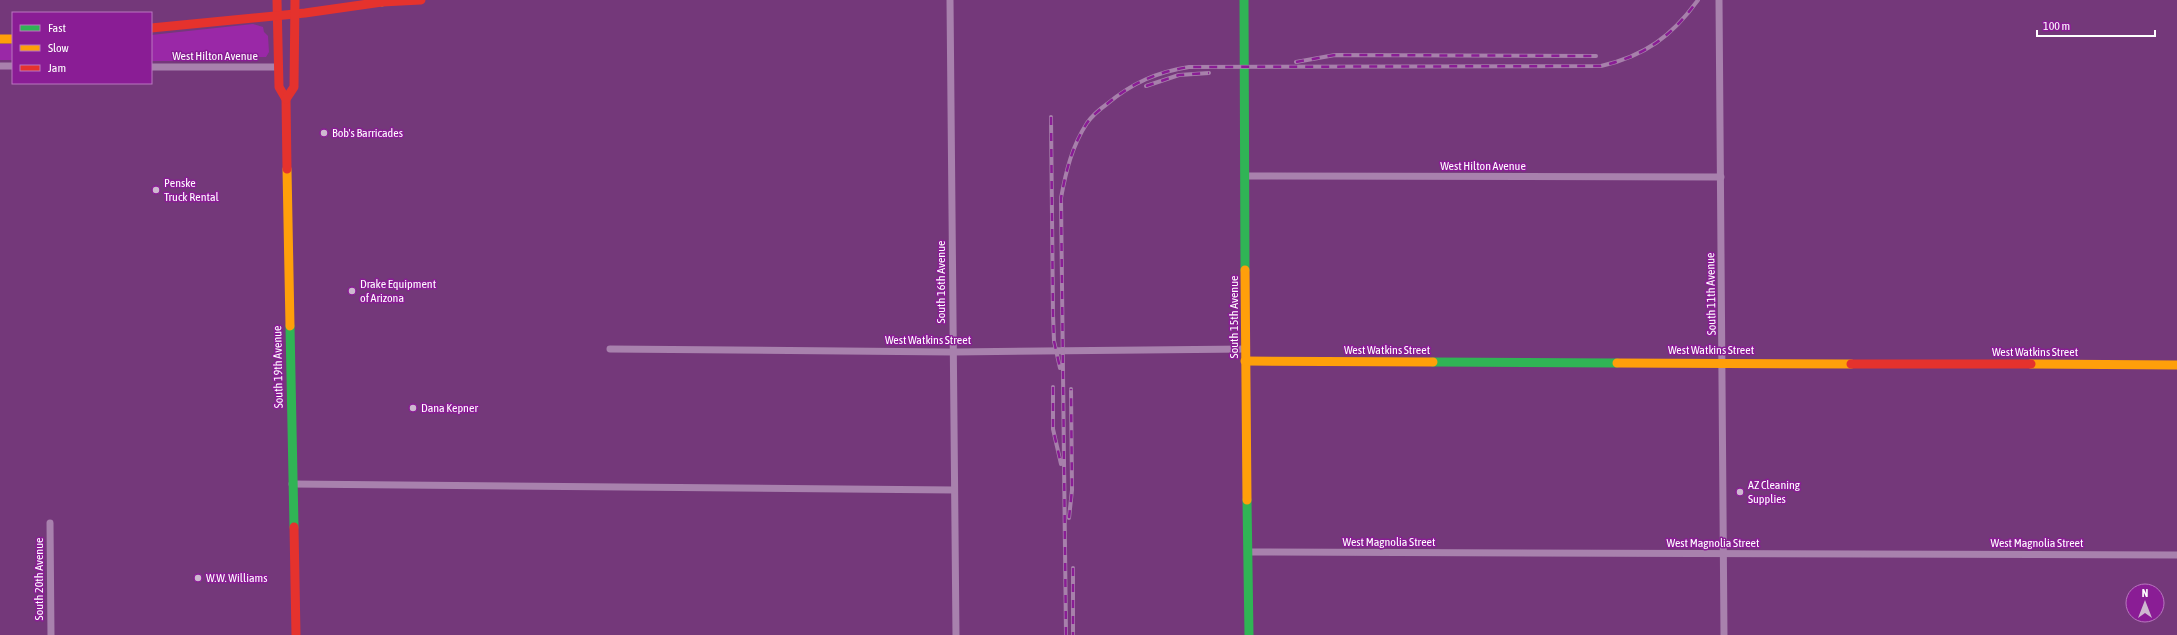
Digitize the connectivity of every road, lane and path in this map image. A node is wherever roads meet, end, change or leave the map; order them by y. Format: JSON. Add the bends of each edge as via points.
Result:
{"nodes":[{"id":1,"x":277,"y":0,"type":"edge"},
{"id":2,"x":295,"y":0,"type":"edge"},
{"id":3,"x":421,"y":0,"type":"edge"},
{"id":4,"x":950,"y":0,"type":"edge"},
{"id":5,"x":1244,"y":0,"type":"edge"},
{"id":6,"x":1719,"y":0,"type":"edge"},
{"id":7,"x":386,"y":1,"type":"edge"},
{"id":8,"x":295,"y":14,"type":"junction"},
{"id":9,"x":277,"y":15,"type":"junction"},
{"id":10,"x":152,"y":28,"type":"edge"},
{"id":11,"x":0,"y":39,"type":"edge"},
{"id":12,"x":12,"y":39,"type":"edge"},
{"id":13,"x":0,"y":66,"type":"edge"},
{"id":14,"x":12,"y":66,"type":"edge"},
{"id":15,"x":152,"y":67,"type":"edge"},
{"id":16,"x":278,"y":67,"type":"junction"},
{"id":17,"x":286,"y":99,"type":"junction"},
{"id":18,"x":1245,"y":176,"type":"junction"},
{"id":19,"x":1721,"y":177,"type":"junction"},
{"id":20,"x":610,"y":349,"type":"dead end"},
{"id":21,"x":1246,"y":350,"type":"junction"},
{"id":22,"x":952,"y":352,"type":"junction"},
{"id":23,"x":1245,"y":361,"type":"junction"},
{"id":24,"x":1723,"y":362,"type":"junction"},
{"id":25,"x":2177,"y":365,"type":"edge"},
{"id":26,"x":292,"y":484,"type":"junction"},
{"id":27,"x":954,"y":490,"type":"junction"},
{"id":28,"x":50,"y":523,"type":"dead end"},
{"id":29,"x":1249,"y":552,"type":"junction"},
{"id":30,"x":1723,"y":554,"type":"junction"},
{"id":31,"x":2177,"y":555,"type":"edge"},
{"id":32,"x":51,"y":635,"type":"edge"},
{"id":33,"x":296,"y":635,"type":"edge"},
{"id":34,"x":956,"y":635,"type":"edge"},
{"id":35,"x":1249,"y":635,"type":"edge"},
{"id":36,"x":1724,"y":635,"type":"edge"}],
"edges":[{"from":1,"to":9,"type":"main road","name":"South 19th Avenue"},
{"from":2,"to":8,"type":"main road","name":"South 19th Avenue"},
{"from":3,"to":7,"type":"main road"},
{"from":4,"to":22,"type":"street","name":"South 16th Avenue"},
{"from":5,"to":18,"type":"main road","name":"South 15th Avenue"},
{"from":6,"to":19,"type":"street","name":"South 11th Avenue"},
{"from":7,"to":8,"type":"main road"},
{"from":8,"to":9,"type":"main road"},
{"from":8,"to":17,"type":"main road","name":"South 19th Avenue","via":[[294,87]]},
{"from":9,"to":10,"type":"main road"},
{"from":9,"to":16,"type":"main road","name":"South 19th Avenue"},
{"from":11,"to":12,"type":"main road"},
{"from":13,"to":14,"type":"street"},
{"from":15,"to":16,"type":"street","name":"West Hilton Avenue"},
{"from":16,"to":17,"type":"main road","name":"South 19th Avenue","via":[[279,87]]},
{"from":17,"to":26,"type":"main road","name":"South 19th Avenue"},
{"from":18,"to":19,"type":"street","name":"West Hilton Avenue"},
{"from":18,"to":21,"type":"main road","name":"South 15th Avenue"},
{"from":19,"to":24,"type":"street","name":"South 11th Avenue"},
{"from":20,"to":22,"type":"street","name":"West Watkins Street"},
{"from":21,"to":22,"type":"street","name":"West Watkins Street"},
{"from":21,"to":23,"type":"main road","name":"South 15th Avenue"},
{"from":22,"to":27,"type":"street","name":"South 16th Avenue"},
{"from":23,"to":24,"type":"main road","name":"West Watkins Street"},
{"from":23,"to":29,"type":"main road","name":"South 15th Avenue"},
{"from":24,"to":25,"type":"main road","name":"West Watkins Street"},
{"from":24,"to":30,"type":"street","name":"South 11th Avenue"},
{"from":26,"to":27,"type":"street"},
{"from":26,"to":33,"type":"main road","name":"South 19th Avenue"},
{"from":27,"to":34,"type":"street","name":"South 16th Avenue"},
{"from":28,"to":32,"type":"street","name":"South 20th Avenue"},
{"from":29,"to":30,"type":"street","name":"West Magnolia Street"},
{"from":29,"to":35,"type":"main road","name":"South 15th Avenue"},
{"from":30,"to":31,"type":"street","name":"West Magnolia Street"},
{"from":30,"to":36,"type":"street","name":"South 11th Avenue"}]}
